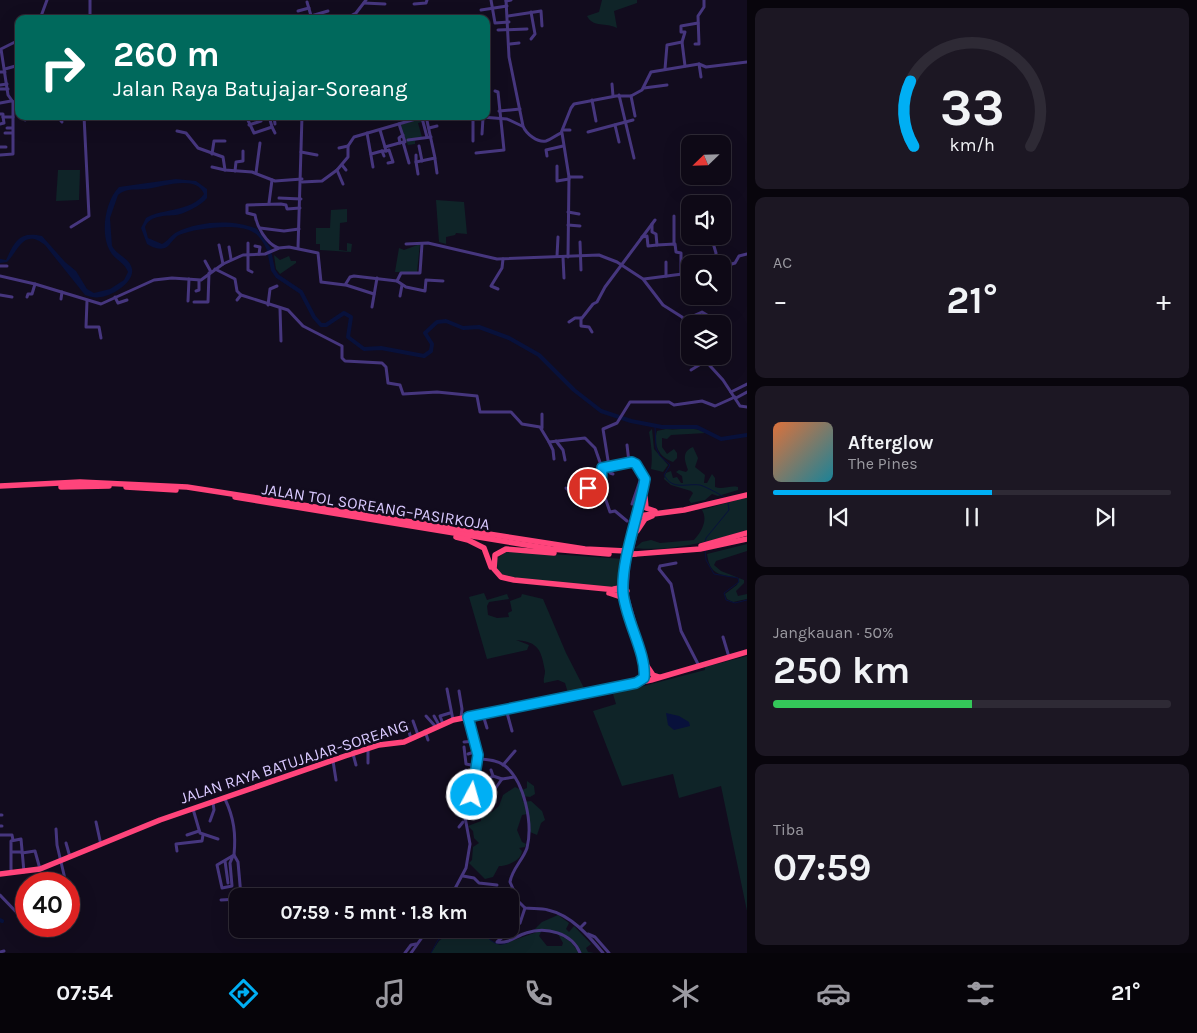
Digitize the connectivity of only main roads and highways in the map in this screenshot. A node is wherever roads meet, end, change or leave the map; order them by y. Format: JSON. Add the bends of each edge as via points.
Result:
{"nodes":[{"id":1,"x":0,"y":488,"type":"edge"},
{"id":2,"x":747,"y":493,"type":"edge"},
{"id":3,"x":645,"y":497,"type":"road end"},
{"id":4,"x":720,"y":500,"type":"junction"},
{"id":5,"x":662,"y":511,"type":"junction"},
{"id":6,"x":669,"y":512,"type":"junction"},
{"id":7,"x":430,"y":530,"type":"junction"},
{"id":8,"x":637,"y":531,"type":"road end"},
{"id":9,"x":747,"y":536,"type":"edge"},
{"id":10,"x":586,"y":553,"type":"junction"},
{"id":11,"x":626,"y":553,"type":"junction"},
{"id":12,"x":623,"y":581,"type":"road end"},
{"id":13,"x":607,"y":591,"type":"junction"},
{"id":14,"x":625,"y":592,"type":"road end"},
{"id":15,"x":626,"y":612,"type":"road end"},
{"id":16,"x":747,"y":652,"type":"edge"},
{"id":17,"x":662,"y":677,"type":"junction"},
{"id":18,"x":636,"y":683,"type":"junction"},
{"id":19,"x":0,"y":874,"type":"edge"}],
"edges":[{"from":1,"to":7,"type":"highway","name":"JALAN TOL SOREANG–PASIRKOJA","via":[[96,486],[175,490]]},
{"from":1,"to":11,"type":"highway","name":"JALAN TOL SOREANG–PASIRKOJA","via":[[80,482],[170,485]]},
{"from":2,"to":4,"type":"highway"},
{"from":3,"to":5,"type":"highway","via":[[648,510]]},
{"from":4,"to":5,"type":"highway"},
{"from":4,"to":6,"type":"highway"},
{"from":5,"to":6,"type":"highway","via":[[640,515]]},
{"from":6,"to":8,"type":"highway","via":[[645,519]]},
{"from":7,"to":10,"type":"highway","name":"JALAN TOL SOREANG–PASIRKOJA"},
{"from":7,"to":13,"type":"highway","via":[[481,545],[487,552],[493,573],[502,580]]},
{"from":9,"to":11,"type":"highway","name":"JALAN TOL SOREANG–PASIRKOJA","bridge":true,"via":[[701,547]]},
{"from":10,"to":11,"type":"highway","name":"JALAN TOL SOREANG–PASIRKOJA"},
{"from":10,"to":13,"type":"highway","via":[[506,549],[495,555],[493,566],[499,576],[508,579]]},
{"from":12,"to":13,"type":"highway","via":[[618,588]]},
{"from":13,"to":14,"type":"highway"},
{"from":13,"to":15,"type":"highway","via":[[620,596]]},
{"from":16,"to":17,"type":"highway","name":"JALAN RAYA BATUJAJAR-SOREANG"},
{"from":17,"to":18,"type":"highway","name":"JALAN RAYA BATUJAJAR-SOREANG"},
{"from":17,"to":18,"type":"highway","via":[[653,675],[645,666],[644,678]]},
{"from":18,"to":19,"type":"highway","name":"JALAN RAYA BATUJAJAR-SOREANG","via":[[506,709],[470,721],[453,720],[411,739],[353,753],[193,809],[61,862],[50,862],[40,869]]}]}
